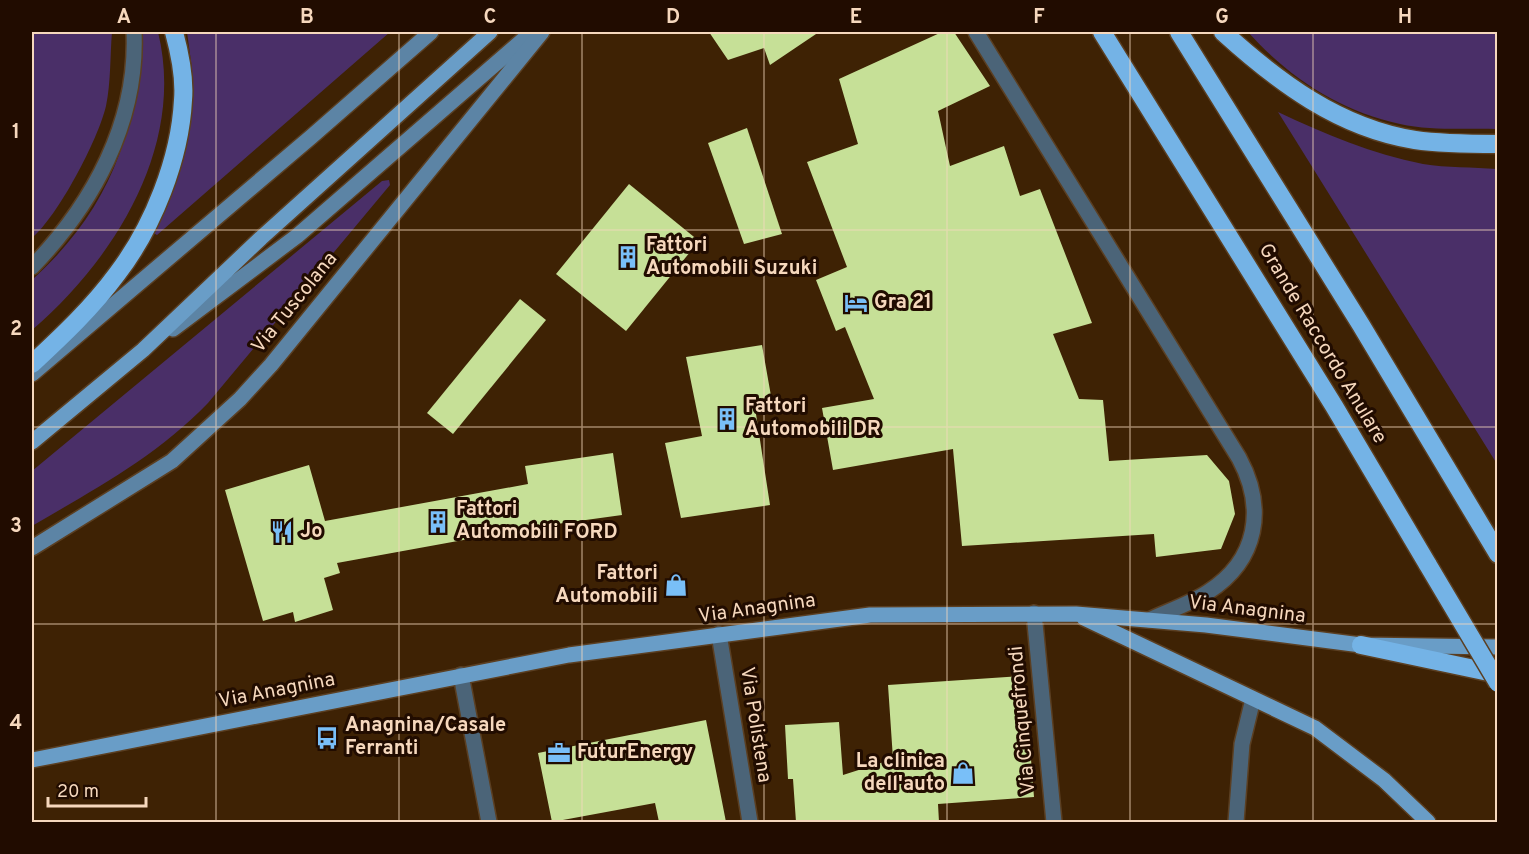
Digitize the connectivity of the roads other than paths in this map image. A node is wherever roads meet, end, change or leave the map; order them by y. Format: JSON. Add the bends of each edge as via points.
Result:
{"nodes":[{"id":1,"x":134,"y":32,"type":"edge"},
{"id":2,"x":174,"y":32,"type":"edge"},
{"id":3,"x":431,"y":32,"type":"edge"},
{"id":4,"x":490,"y":32,"type":"edge"},
{"id":5,"x":534,"y":32,"type":"edge"},
{"id":6,"x":542,"y":32,"type":"edge"},
{"id":7,"x":976,"y":32,"type":"edge"},
{"id":8,"x":1102,"y":32,"type":"edge"},
{"id":9,"x":1179,"y":32,"type":"edge"},
{"id":10,"x":1222,"y":32,"type":"edge"},
{"id":11,"x":1497,"y":144,"type":"edge"},
{"id":12,"x":32,"y":267,"type":"edge"},
{"id":13,"x":142,"y":350,"type":"junction"},
{"id":14,"x":32,"y":364,"type":"edge"},
{"id":15,"x":32,"y":374,"type":"edge"},
{"id":16,"x":32,"y":442,"type":"edge"},
{"id":17,"x":32,"y":548,"type":"edge"},
{"id":18,"x":1496,"y":552,"type":"edge"},
{"id":19,"x":1034,"y":613,"type":"junction"},
{"id":20,"x":1076,"y":614,"type":"junction"},
{"id":21,"x":1149,"y":620,"type":"junction"},
{"id":22,"x":719,"y":634,"type":"junction"},
{"id":23,"x":1362,"y":645,"type":"junction"},
{"id":24,"x":1497,"y":647,"type":"edge"},
{"id":25,"x":1497,"y":674,"type":"edge"},
{"id":26,"x":461,"y":675,"type":"junction"},
{"id":27,"x":1497,"y":683,"type":"edge"},
{"id":28,"x":1253,"y":699,"type":"junction"},
{"id":29,"x":32,"y":760,"type":"edge"},
{"id":30,"x":489,"y":822,"type":"edge"},
{"id":31,"x":750,"y":822,"type":"edge"},
{"id":32,"x":1053,"y":822,"type":"edge"},
{"id":33,"x":1236,"y":822,"type":"edge"},
{"id":34,"x":1428,"y":822,"type":"edge"}],
"edges":[{"from":1,"to":12,"type":"street","via":[[131,87],[121,129],[79,211]]},
{"from":2,"to":14,"type":"highway","via":[[182,69],[183,100],[171,164],[156,202],[118,273],[88,310]]},
{"from":3,"to":15,"type":"main road"},
{"from":4,"to":13,"type":"main road"},
{"from":5,"to":13,"type":"main road","via":[[297,236]]},
{"from":6,"to":17,"type":"main road","name":"Via Tuscolana","via":[[240,399],[158,472]]},
{"from":7,"to":21,"type":"street","via":[[1239,458],[1255,497],[1252,533],[1234,569],[1207,593]]},
{"from":8,"to":27,"type":"highway","name":"Grande Raccordo Anulare","bridge":true,"via":[[1334,406]]},
{"from":9,"to":18,"type":"highway"},
{"from":10,"to":11,"type":"highway","via":[[1277,77],[1348,120],[1417,140]]},
{"from":13,"to":16,"type":"main road"},
{"from":19,"to":20,"type":"main road","name":"Via Anagnina"},
{"from":19,"to":22,"type":"main road","name":"Via Anagnina","via":[[870,615]]},
{"from":19,"to":32,"type":"street","name":"Via Cinquefrondi"},
{"from":20,"to":21,"type":"main road","name":"Via Anagnina"},
{"from":20,"to":28,"type":"main road"},
{"from":21,"to":23,"type":"main road","name":"Via Anagnina"},
{"from":22,"to":26,"type":"main road","name":"Via Anagnina"},
{"from":22,"to":31,"type":"street","name":"Via Polistena"},
{"from":23,"to":24,"type":"main road","name":"Via Anagnina"},
{"from":23,"to":25,"type":"highway"},
{"from":26,"to":29,"type":"main road","name":"Via Anagnina"},
{"from":26,"to":30,"type":"street"},
{"from":28,"to":33,"type":"street","via":[[1242,744]]},
{"from":28,"to":34,"type":"main road","via":[[1315,728],[1338,744]]}]}
